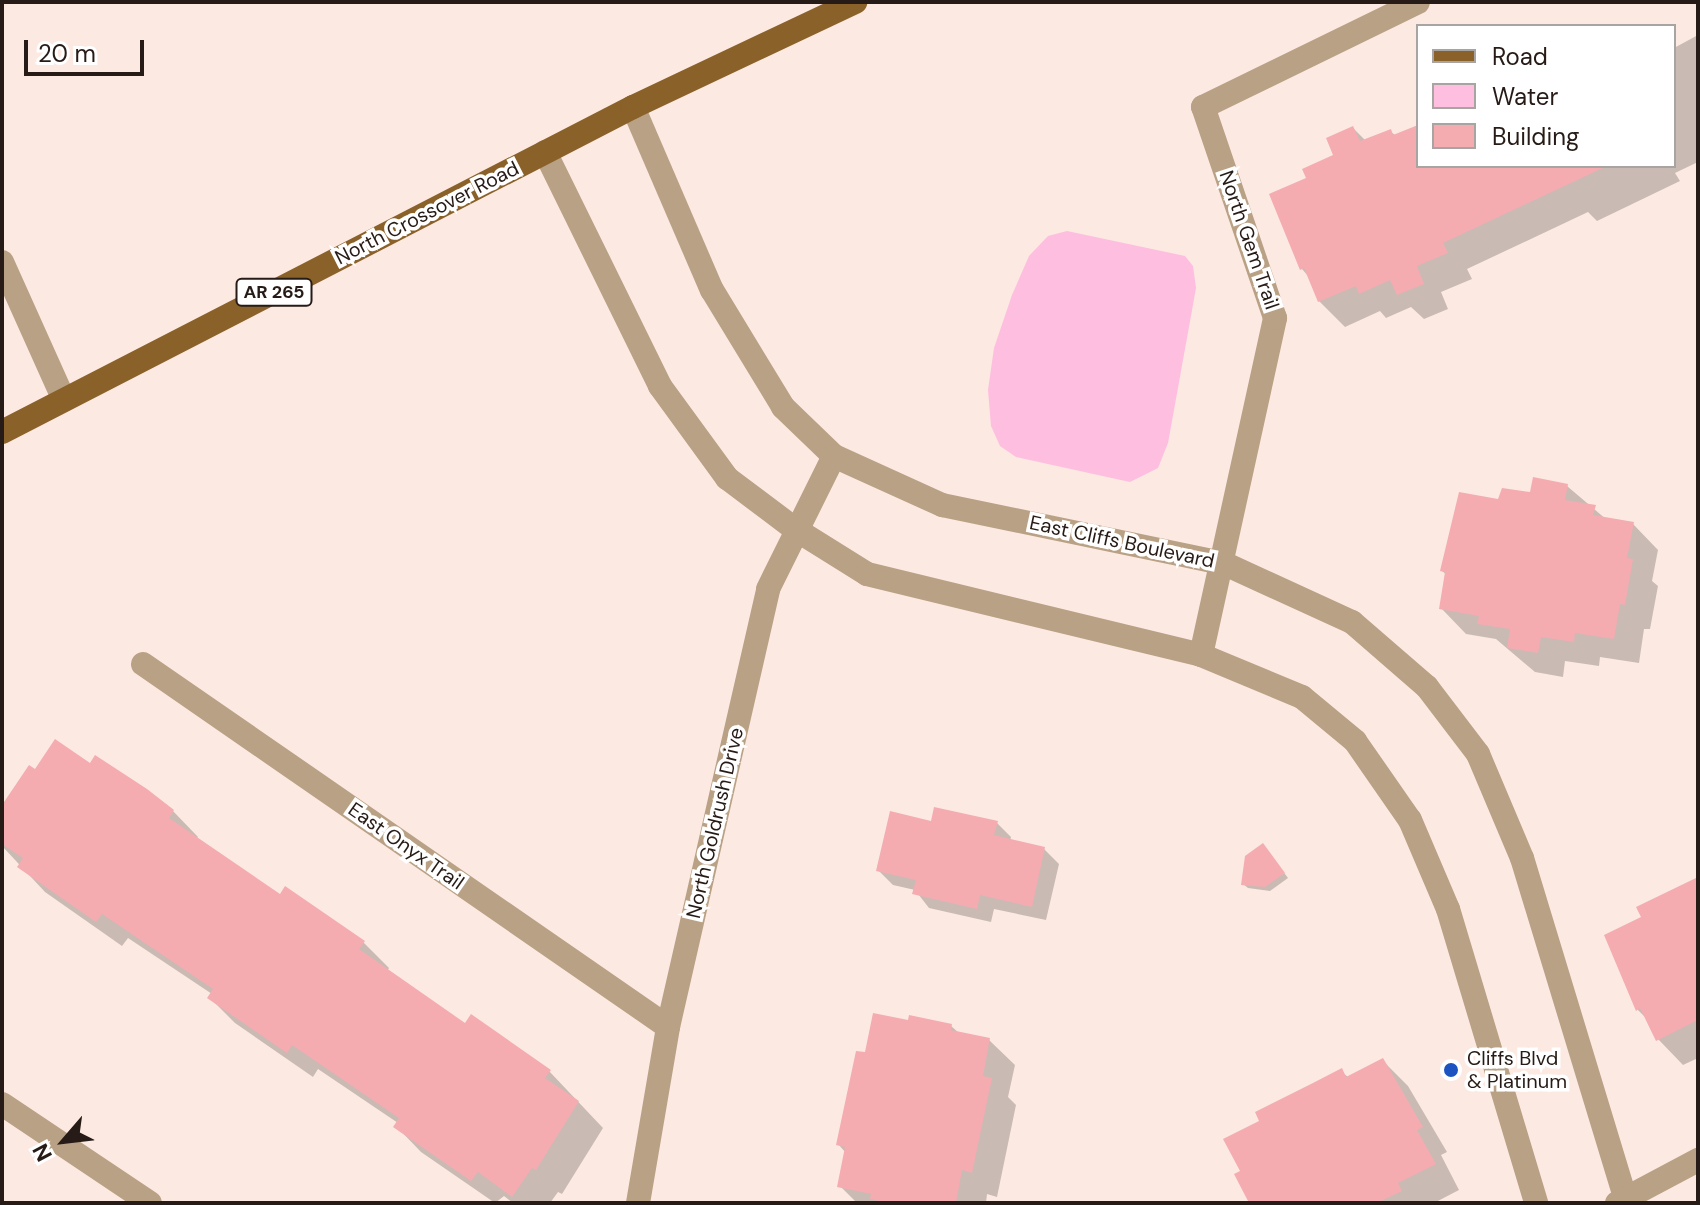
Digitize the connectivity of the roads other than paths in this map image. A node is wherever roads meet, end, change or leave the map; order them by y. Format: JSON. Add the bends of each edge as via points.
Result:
{"nodes":[{"id":1,"x":855,"y":2,"type":"edge"},
{"id":2,"x":1418,"y":2,"type":"edge"},
{"id":3,"x":633,"y":107,"type":"junction"},
{"id":4,"x":545,"y":152,"type":"junction"},
{"id":5,"x":2,"y":262,"type":"edge"},
{"id":6,"x":64,"y":400,"type":"junction"},
{"id":7,"x":2,"y":432,"type":"edge"},
{"id":8,"x":834,"y":456,"type":"junction"},
{"id":9,"x":795,"y":529,"type":"junction"},
{"id":10,"x":1223,"y":563,"type":"junction"},
{"id":11,"x":1201,"y":655,"type":"junction"},
{"id":12,"x":143,"y":664,"type":"dead end"},
{"id":13,"x":668,"y":1027,"type":"junction"},
{"id":14,"x":2,"y":1104,"type":"edge"},
{"id":15,"x":1698,"y":1160,"type":"edge"},
{"id":16,"x":1623,"y":1202,"type":"edge"},
{"id":17,"x":150,"y":1203,"type":"edge"},
{"id":18,"x":638,"y":1203,"type":"edge"},
{"id":19,"x":1536,"y":1203,"type":"edge"}],
"edges":[{"from":1,"to":3,"type":"main road","name":"North Crossover Road","number":"AR 265"},
{"from":2,"to":10,"type":"street","name":"North Gem Trail","via":[[1203,107],[1275,318]]},
{"from":3,"to":4,"type":"main road","name":"North Crossover Road","number":"AR 265"},
{"from":3,"to":8,"type":"street","name":"East Cliffs Boulevard","via":[[712,290],[783,407]]},
{"from":4,"to":6,"type":"main road","name":"North Crossover Road","number":"AR 265"},
{"from":4,"to":9,"type":"street","via":[[660,386],[727,478]]},
{"from":5,"to":6,"type":"street"},
{"from":6,"to":7,"type":"main road","name":"North Crossover Road","number":"AR 265"},
{"from":8,"to":9,"type":"street","name":"North Goldrush Drive"},
{"from":8,"to":10,"type":"street","name":"East Cliffs Boulevard","via":[[942,505]]},
{"from":9,"to":11,"type":"street","via":[[867,574]]},
{"from":9,"to":13,"type":"street","name":"North Goldrush Drive","via":[[768,589]]},
{"from":10,"to":11,"type":"street","name":"North Gem Trail"},
{"from":10,"to":16,"type":"street","name":"East Cliffs Boulevard","via":[[1352,622],[1427,687],[1478,754],[1522,858]]},
{"from":11,"to":19,"type":"street","via":[[1302,697],[1355,741],[1410,820],[1448,909]]},
{"from":12,"to":13,"type":"street","name":"East Onyx Trail"},
{"from":13,"to":18,"type":"street","name":"North Goldrush Drive"},
{"from":14,"to":17,"type":"street"},
{"from":15,"to":16,"type":"street"}]}
